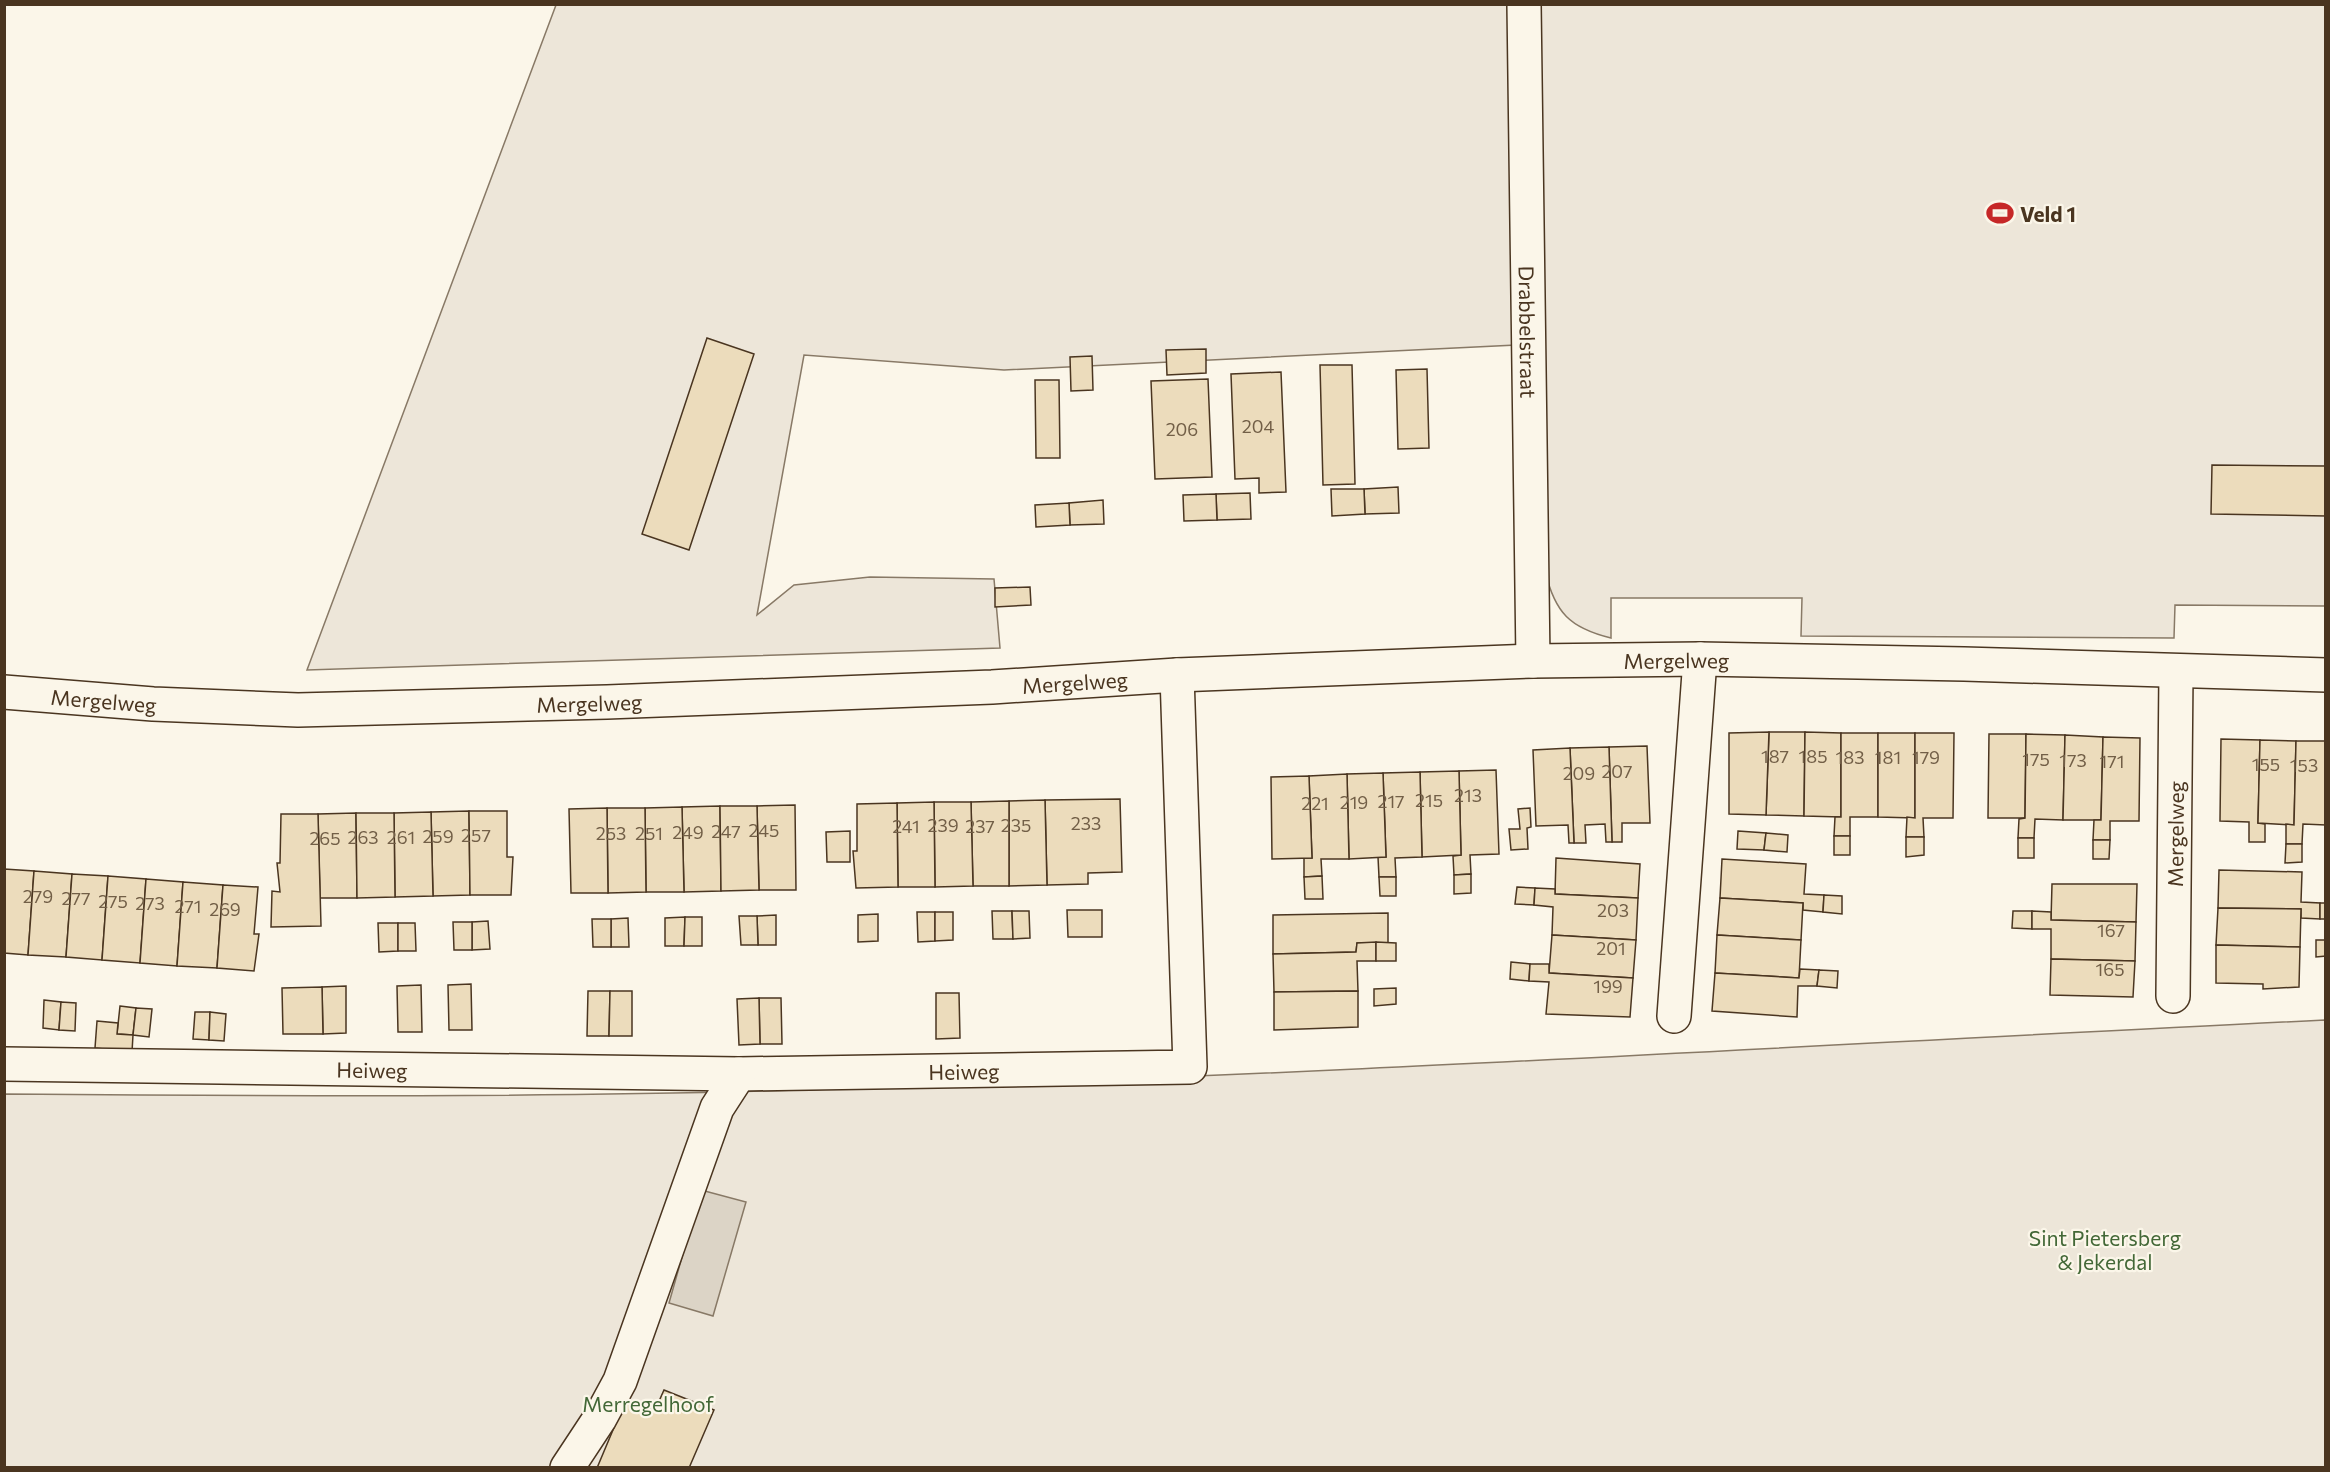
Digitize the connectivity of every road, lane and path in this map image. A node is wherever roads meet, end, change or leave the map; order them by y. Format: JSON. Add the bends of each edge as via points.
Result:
{"nodes":[{"id":1,"x":1524,"y":4,"type":"edge"},
{"id":2,"x":1700,"y":659,"type":"junction"},
{"id":3,"x":1533,"y":661,"type":"junction"},
{"id":4,"x":2176,"y":672,"type":"junction"},
{"id":5,"x":1176,"y":675,"type":"junction"},
{"id":6,"x":2325,"y":675,"type":"edge"},
{"id":7,"x":4,"y":692,"type":"edge"},
{"id":8,"x":2173,"y":996,"type":"dead end"},
{"id":9,"x":1674,"y":1016,"type":"dead end"},
{"id":10,"x":4,"y":1064,"type":"edge"},
{"id":11,"x":739,"y":1074,"type":"junction"},
{"id":12,"x":567,"y":1467,"type":"edge"}],
"edges":[{"from":1,"to":3,"type":"street","name":"Drabbelstraat"},
{"from":2,"to":3,"type":"street","name":"Mergelweg"},
{"from":2,"to":4,"type":"street","name":"Mergelweg"},
{"from":2,"to":9,"type":"street"},
{"from":3,"to":5,"type":"street","name":"Mergelweg"},
{"from":4,"to":6,"type":"street","name":"Mergelweg"},
{"from":4,"to":8,"type":"street","name":"Mergelweg"},
{"from":5,"to":7,"type":"street","name":"Mergelweg","via":[[981,688],[298,710]]},
{"from":5,"to":11,"type":"street","name":"Heiweg","via":[[1190,1067]]},
{"from":10,"to":11,"type":"street","name":"Heiweg"},
{"from":11,"to":12,"type":"street","via":[[717,1108],[620,1381]]}]}
